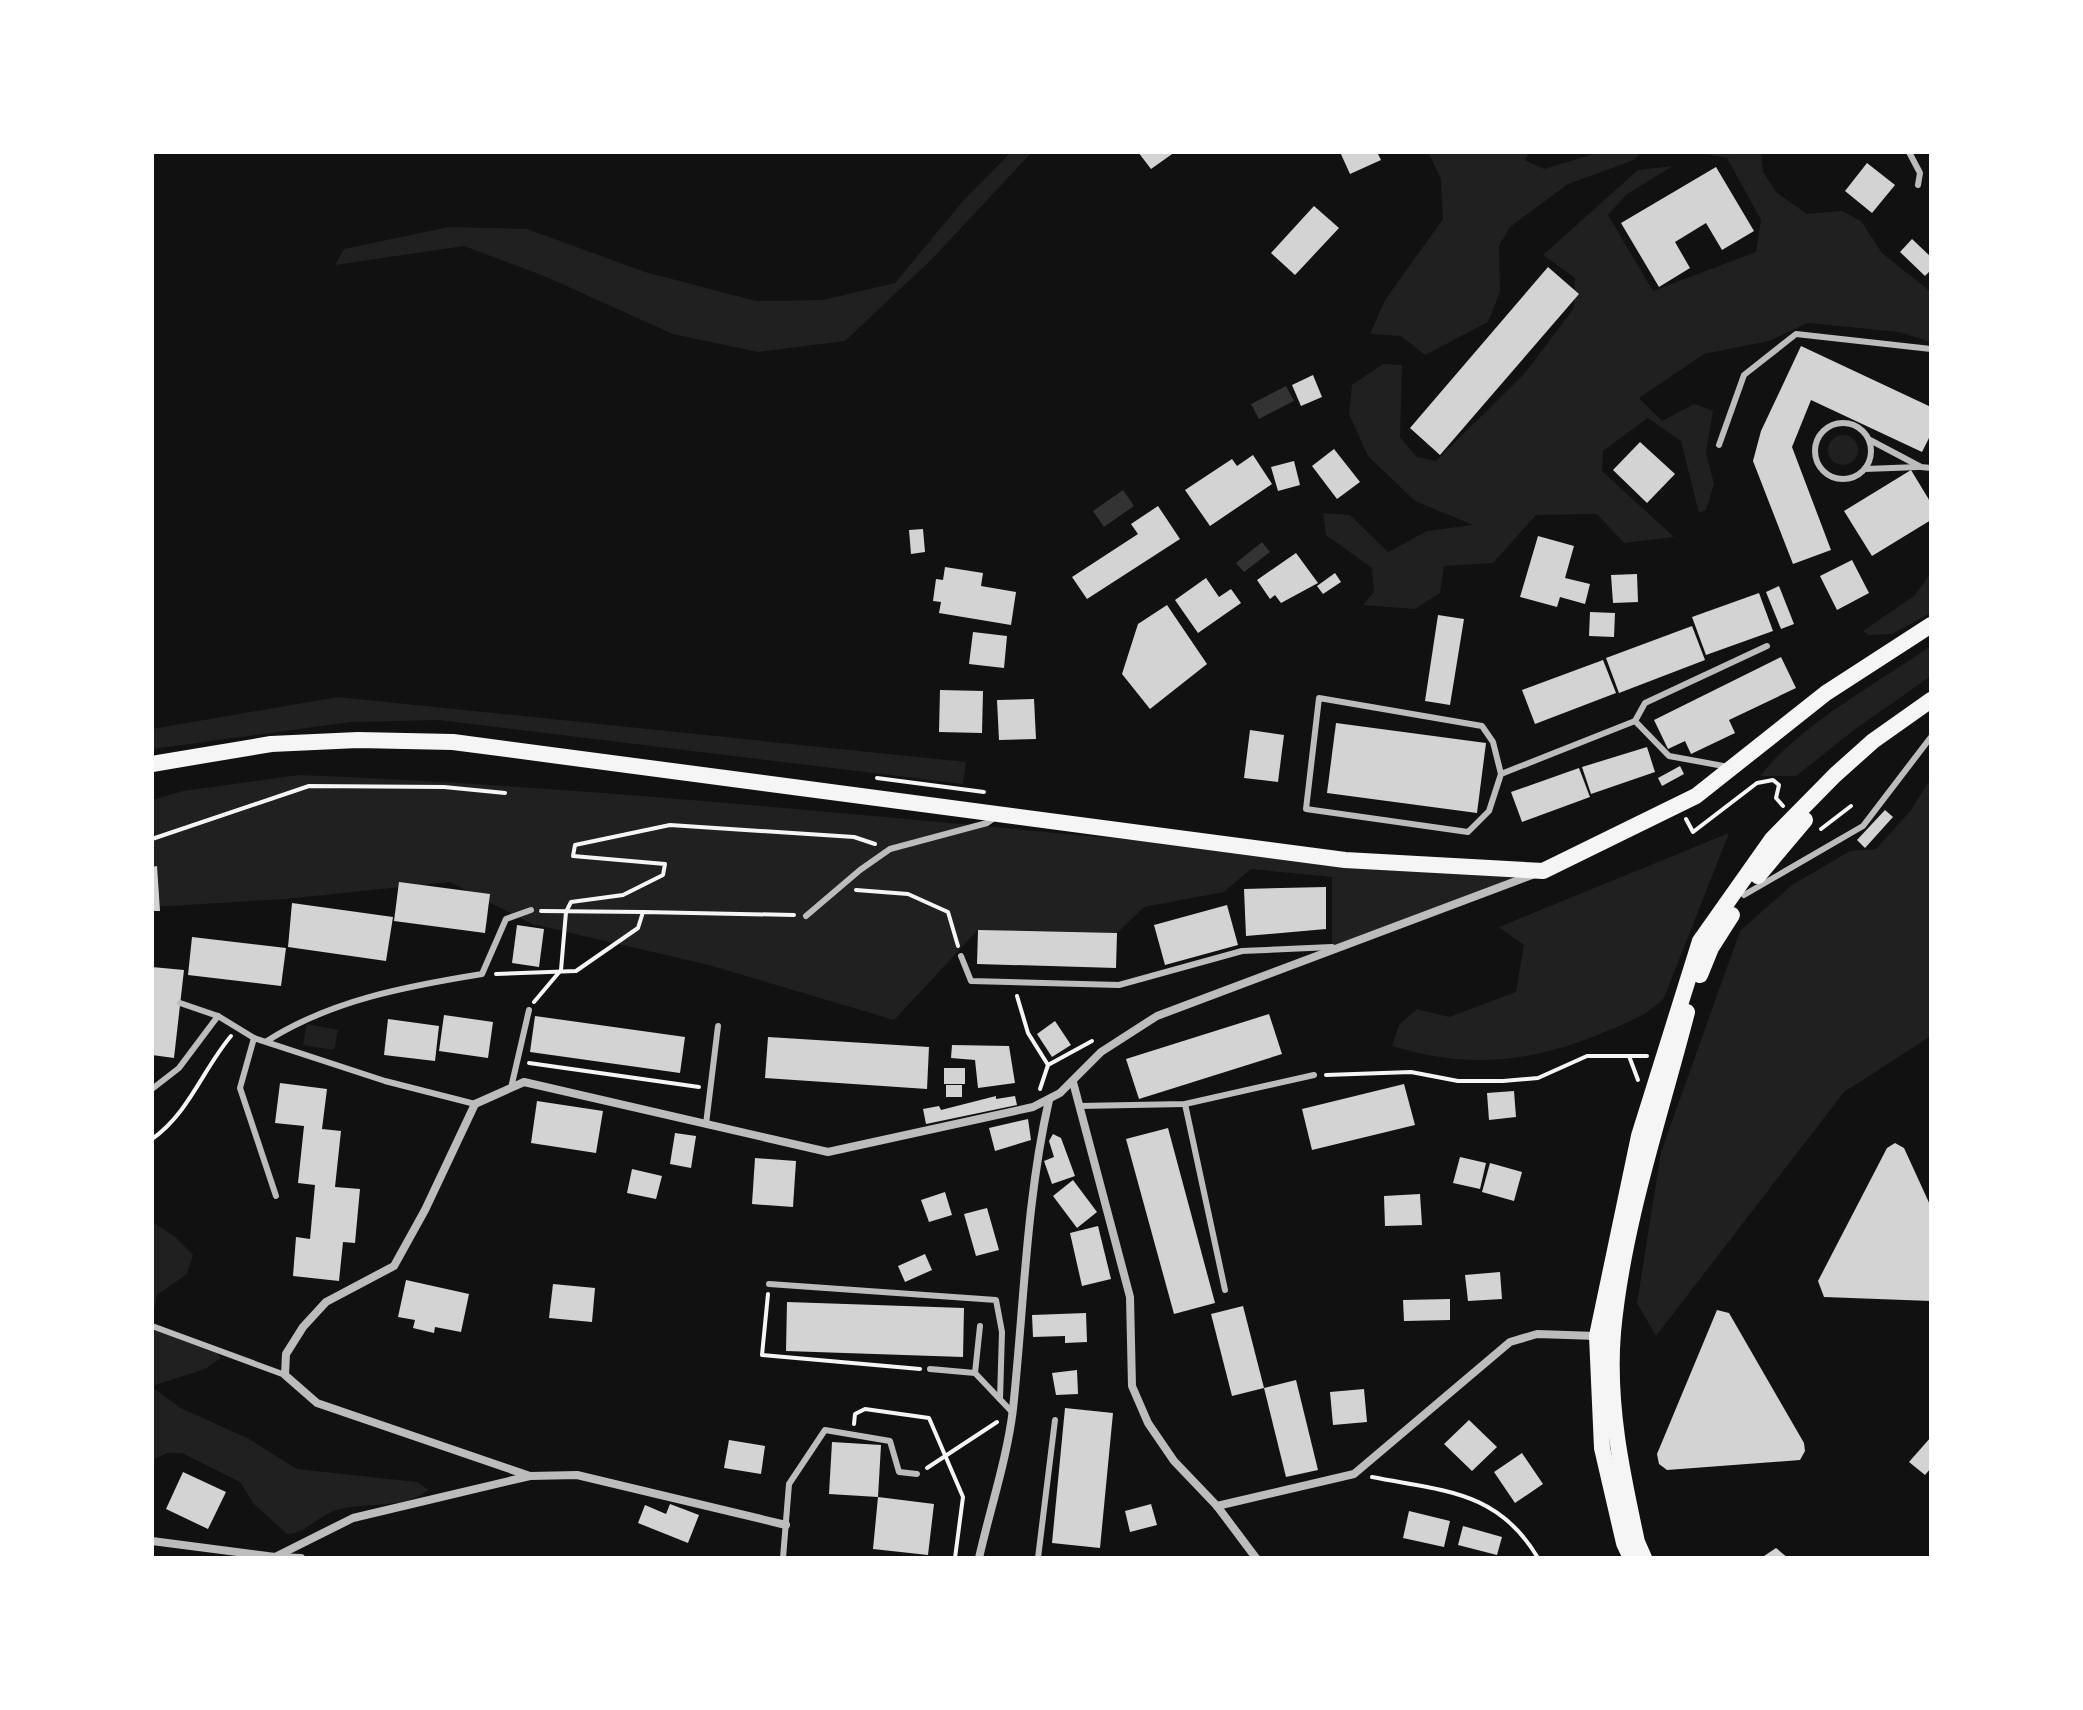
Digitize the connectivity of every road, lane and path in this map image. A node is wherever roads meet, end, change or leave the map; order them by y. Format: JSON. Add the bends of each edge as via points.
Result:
{"nodes":[{"id":1,"x":1909,"y":152,"type":"edge"},
{"id":2,"x":1918,"y":185,"type":"dead end"},
{"id":3,"x":1931,"y":349,"type":"edge"},
{"id":4,"x":1870,"y":440,"type":"junction"},
{"id":5,"x":1719,"y":445,"type":"dead end"},
{"id":6,"x":1921,"y":467,"type":"junction"},
{"id":7,"x":1931,"y":468,"type":"edge"},
{"id":8,"x":1865,"y":469,"type":"junction"},
{"id":9,"x":1931,"y":625,"type":"edge"},
{"id":10,"x":1767,"y":646,"type":"dead end"},
{"id":11,"x":1931,"y":700,"type":"edge"},
{"id":12,"x":1931,"y":711,"type":"edge"},
{"id":13,"x":1635,"y":721,"type":"junction"},
{"id":14,"x":1931,"y":737,"type":"edge"},
{"id":15,"x":152,"y":764,"type":"edge"},
{"id":16,"x":1732,"y":767,"type":"junction"},
{"id":17,"x":1501,"y":774,"type":"junction"},
{"id":18,"x":1757,"y":783,"type":"dead end"},
{"id":19,"x":505,"y":793,"type":"dead end"},
{"id":20,"x":1776,"y":798,"type":"dead end"},
{"id":21,"x":997,"y":814,"type":"junction"},
{"id":22,"x":152,"y":839,"type":"edge"},
{"id":23,"x":890,"y":849,"type":"junction"},
{"id":24,"x":1543,"y":871,"type":"junction"},
{"id":25,"x":837,"y":888,"type":"junction"},
{"id":26,"x":1744,"y":895,"type":"junction"},
{"id":27,"x":531,"y":910,"type":"joint"},
{"id":28,"x":566,"y":912,"type":"junction"},
{"id":29,"x":643,"y":912,"type":"junction"},
{"id":30,"x":806,"y":916,"type":"joint"},
{"id":31,"x":1332,"y":947,"type":"junction"},
{"id":32,"x":961,"y":956,"type":"joint"},
{"id":33,"x":561,"y":970,"type":"junction"},
{"id":34,"x":482,"y":974,"type":"junction"},
{"id":35,"x":1013,"y":982,"type":"junction"},
{"id":36,"x":180,"y":1003,"type":"dead end"},
{"id":37,"x":529,"y":1010,"type":"joint"},
{"id":38,"x":218,"y":1016,"type":"junction"},
{"id":39,"x":718,"y":1026,"type":"dead end"},
{"id":40,"x":237,"y":1028,"type":"junction"},
{"id":41,"x":1125,"y":1034,"type":"junction"},
{"id":42,"x":254,"y":1038,"type":"junction"},
{"id":43,"x":267,"y":1041,"type":"junction"},
{"id":44,"x":1661,"y":1058,"type":"junction"},
{"id":45,"x":517,"y":1061,"type":"junction"},
{"id":46,"x":1048,"y":1065,"type":"junction"},
{"id":47,"x":1314,"y":1075,"type":"joint"},
{"id":48,"x":1073,"y":1082,"type":"junction"},
{"id":49,"x":511,"y":1088,"type":"junction"},
{"id":50,"x":152,"y":1089,"type":"edge"},
{"id":51,"x":709,"y":1089,"type":"junction"},
{"id":52,"x":1049,"y":1100,"type":"junction"},
{"id":53,"x":475,"y":1104,"type":"junction"},
{"id":54,"x":1185,"y":1104,"type":"junction"},
{"id":55,"x":1079,"y":1106,"type":"junction"},
{"id":56,"x":1033,"y":1107,"type":"junction"},
{"id":57,"x":706,"y":1124,"type":"junction"},
{"id":58,"x":152,"y":1139,"type":"edge"},
{"id":59,"x":276,"y":1196,"type":"dead end"},
{"id":60,"x":769,"y":1284,"type":"joint"},
{"id":61,"x":1225,"y":1290,"type":"dead end"},
{"id":62,"x":152,"y":1326,"type":"edge"},
{"id":63,"x":980,"y":1326,"type":"dead end"},
{"id":64,"x":1605,"y":1334,"type":"junction"},
{"id":65,"x":930,"y":1369,"type":"joint"},
{"id":66,"x":975,"y":1373,"type":"junction"},
{"id":67,"x":285,"y":1375,"type":"junction"},
{"id":68,"x":993,"y":1391,"type":"junction"},
{"id":69,"x":1000,"y":1399,"type":"junction"},
{"id":70,"x":1012,"y":1412,"type":"junction"},
{"id":71,"x":1055,"y":1420,"type":"dead end"},
{"id":72,"x":853,"y":1435,"type":"junction"},
{"id":73,"x":947,"y":1455,"type":"junction"},
{"id":74,"x":917,"y":1474,"type":"joint"},
{"id":75,"x":1354,"y":1474,"type":"junction"},
{"id":76,"x":530,"y":1476,"type":"junction"},
{"id":77,"x":1217,"y":1506,"type":"junction"},
{"id":78,"x":786,"y":1525,"type":"junction"},
{"id":79,"x":152,"y":1541,"type":"edge"},
{"id":80,"x":275,"y":1557,"type":"edge"},
{"id":81,"x":301,"y":1558,"type":"edge"},
{"id":82,"x":783,"y":1558,"type":"edge"},
{"id":83,"x":955,"y":1558,"type":"edge"},
{"id":84,"x":979,"y":1558,"type":"edge"},
{"id":85,"x":1038,"y":1558,"type":"edge"},
{"id":86,"x":1256,"y":1558,"type":"edge"},
{"id":87,"x":1538,"y":1558,"type":"edge"},
{"id":88,"x":1631,"y":1558,"type":"edge"},
{"id":89,"x":1644,"y":1558,"type":"edge"}],
"edges":[{"from":1,"to":2,"type":"lane","via":[[1920,173]]},
{"from":3,"to":5,"type":"lane","via":[[1796,334],[1744,375]]},
{"from":4,"to":6,"type":"lane"},
{"from":4,"to":8,"type":"lane"},
{"from":4,"to":8,"type":"lane","via":[[1847,422],[1820,432],[1814,446],[1816,461],[1838,479],[1853,478]]},
{"from":6,"to":7,"type":"lane"},
{"from":6,"to":8,"type":"lane"},
{"from":9,"to":16,"type":"main road","via":[[1826,693]]},
{"from":10,"to":13,"type":"lane","via":[[1645,703]]},
{"from":11,"to":44,"type":"main road","via":[[1854,758],[1772,839],[1700,941]]},
{"from":12,"to":26,"type":"main road","via":[[1819,804]]},
{"from":13,"to":16,"type":"lane","via":[[1669,756]]},
{"from":13,"to":17,"type":"lane"},
{"from":14,"to":26,"type":"lane","via":[[1863,826]]},
{"from":15,"to":21,"type":"main road","via":[[271,744],[453,742]]},
{"from":16,"to":24,"type":"main road","via":[[1696,796]]},
{"from":17,"to":17,"type":"lane","via":[[1493,742],[1482,726],[1319,698],[1306,809],[1468,832],[1489,811]]},
{"from":18,"to":20,"type":"path","via":[[1773,780],[1779,785]]},
{"from":19,"to":22,"type":"path","via":[[309,786]]},
{"from":21,"to":23,"type":"lane","via":[[987,823]]},
{"from":21,"to":24,"type":"main road","via":[[1345,860]]},
{"from":23,"to":25,"type":"lane"},
{"from":23,"to":28,"type":"path","via":[[854,837],[670,825],[575,845],[573,856],[665,864],[663,875],[623,895],[571,902]]},
{"from":24,"to":31,"type":"street"},
{"from":25,"to":30,"type":"lane"},
{"from":25,"to":32,"type":"path","via":[[908,894],[948,912]]},
{"from":26,"to":64,"type":"main road","via":[[1711,948],[1690,999]]},
{"from":27,"to":28,"type":"path"},
{"from":27,"to":34,"type":"lane","via":[[506,919]]},
{"from":28,"to":29,"type":"path"},
{"from":28,"to":33,"type":"path"},
{"from":29,"to":30,"type":"path"},
{"from":29,"to":33,"type":"path","via":[[638,928],[576,971]]},
{"from":31,"to":35,"type":"lane","via":[[1242,951],[1119,985]]},
{"from":31,"to":41,"type":"street","via":[[1157,1016]]},
{"from":32,"to":35,"type":"lane","via":[[971,981]]},
{"from":33,"to":34,"type":"path"},
{"from":33,"to":37,"type":"path"},
{"from":34,"to":43,"type":"lane","via":[[417,985],[319,1013]]},
{"from":35,"to":46,"type":"path","via":[[1028,1033]]},
{"from":36,"to":38,"type":"lane"},
{"from":37,"to":45,"type":"lane"},
{"from":38,"to":40,"type":"lane"},
{"from":38,"to":50,"type":"lane","via":[[179,1068]]},
{"from":39,"to":51,"type":"lane"},
{"from":40,"to":42,"type":"lane"},
{"from":40,"to":58,"type":"path","via":[[213,1057],[187,1104]]},
{"from":41,"to":46,"type":"path","via":[[1083,1043]]},
{"from":41,"to":48,"type":"street"},
{"from":42,"to":43,"type":"lane"},
{"from":42,"to":59,"type":"lane","via":[[240,1088]]},
{"from":43,"to":53,"type":"lane","via":[[385,1081]]},
{"from":44,"to":47,"type":"path","via":[[1587,1056],[1538,1078],[1503,1081],[1458,1081],[1411,1072]]},
{"from":44,"to":64,"type":"main road","via":[[1639,1136]]},
{"from":45,"to":49,"type":"lane"},
{"from":45,"to":51,"type":"path"},
{"from":46,"to":56,"type":"path"},
{"from":47,"to":54,"type":"lane"},
{"from":48,"to":52,"type":"street"},
{"from":48,"to":55,"type":"street"},
{"from":49,"to":53,"type":"street"},
{"from":49,"to":57,"type":"street","via":[[524,1082]]},
{"from":51,"to":57,"type":"lane"},
{"from":52,"to":56,"type":"street"},
{"from":52,"to":70,"type":"street","via":[[1038,1146]]},
{"from":53,"to":67,"type":"street","via":[[394,1266],[326,1302],[286,1354]]},
{"from":54,"to":55,"type":"lane"},
{"from":54,"to":61,"type":"lane"},
{"from":55,"to":77,"type":"street","via":[[1130,1297],[1132,1386],[1148,1423],[1174,1461]]},
{"from":56,"to":57,"type":"street","via":[[828,1152]]},
{"from":60,"to":65,"type":"path","via":[[762,1355]]},
{"from":60,"to":69,"type":"lane","via":[[996,1300],[1002,1332]]},
{"from":62,"to":67,"type":"lane"},
{"from":63,"to":66,"type":"lane"},
{"from":64,"to":75,"type":"street","via":[[1537,1334],[1510,1342]]},
{"from":64,"to":88,"type":"main road","via":[[1602,1448]]},
{"from":64,"to":89,"type":"main road","via":[[1615,1439]]},
{"from":65,"to":66,"type":"lane"},
{"from":66,"to":68,"type":"lane"},
{"from":67,"to":76,"type":"street","via":[[317,1403]]},
{"from":68,"to":69,"type":"lane"},
{"from":68,"to":73,"type":"path","via":[[985,1398],[998,1421]]},
{"from":69,"to":70,"type":"lane"},
{"from":70,"to":84,"type":"street"},
{"from":71,"to":85,"type":"lane"},
{"from":72,"to":73,"type":"path","via":[[855,1414],[865,1409],[929,1418]]},
{"from":72,"to":74,"type":"lane","via":[[890,1441],[899,1472]]},
{"from":72,"to":78,"type":"lane","via":[[825,1430],[789,1484]]},
{"from":73,"to":74,"type":"path"},
{"from":73,"to":83,"type":"path","via":[[963,1497]]},
{"from":75,"to":77,"type":"street"},
{"from":75,"to":87,"type":"path","via":[[1485,1503],[1512,1521]]},
{"from":76,"to":78,"type":"street","via":[[577,1475]]},
{"from":76,"to":80,"type":"street","via":[[353,1518]]},
{"from":77,"to":86,"type":"street"},
{"from":78,"to":82,"type":"lane"},
{"from":79,"to":80,"type":"street"},
{"from":80,"to":81,"type":"street"}]}
